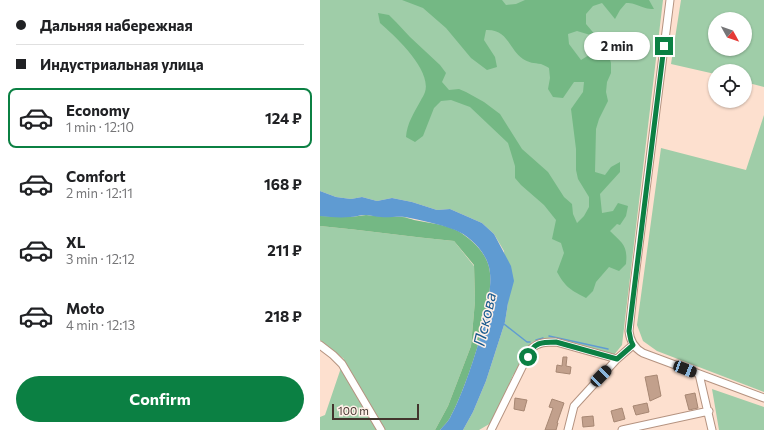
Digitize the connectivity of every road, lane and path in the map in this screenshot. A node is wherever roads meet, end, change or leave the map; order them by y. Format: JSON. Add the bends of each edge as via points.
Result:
{"nodes":[{"id":1,"x":670,"y":0,"type":"edge"},
{"id":2,"x":320,"y":345,"type":"edge"},
{"id":3,"x":633,"y":345,"type":"junction"},
{"id":4,"x":617,"y":359,"type":"junction"},
{"id":5,"x":699,"y":374,"type":"junction"},
{"id":6,"x":764,"y":398,"type":"edge"},
{"id":7,"x":708,"y":411,"type":"junction"},
{"id":8,"x":380,"y":430,"type":"edge"},
{"id":9,"x":491,"y":430,"type":"edge"},
{"id":10,"x":568,"y":430,"type":"edge"},
{"id":11,"x":622,"y":430,"type":"edge"},
{"id":12,"x":712,"y":430,"type":"edge"}],
"edges":[{"from":1,"to":3,"type":"street","via":[[629,331]]},
{"from":2,"to":8,"type":"street","via":[[342,364]]},
{"from":3,"to":4,"type":"street"},
{"from":3,"to":5,"type":"street","via":[[643,353]]},
{"from":4,"to":9,"type":"street","via":[[556,342],[534,346]]},
{"from":4,"to":10,"type":"street","via":[[574,406]]},
{"from":5,"to":6,"type":"street"},
{"from":5,"to":7,"type":"street"},
{"from":7,"to":11,"type":"street"},
{"from":7,"to":12,"type":"street"}]}
